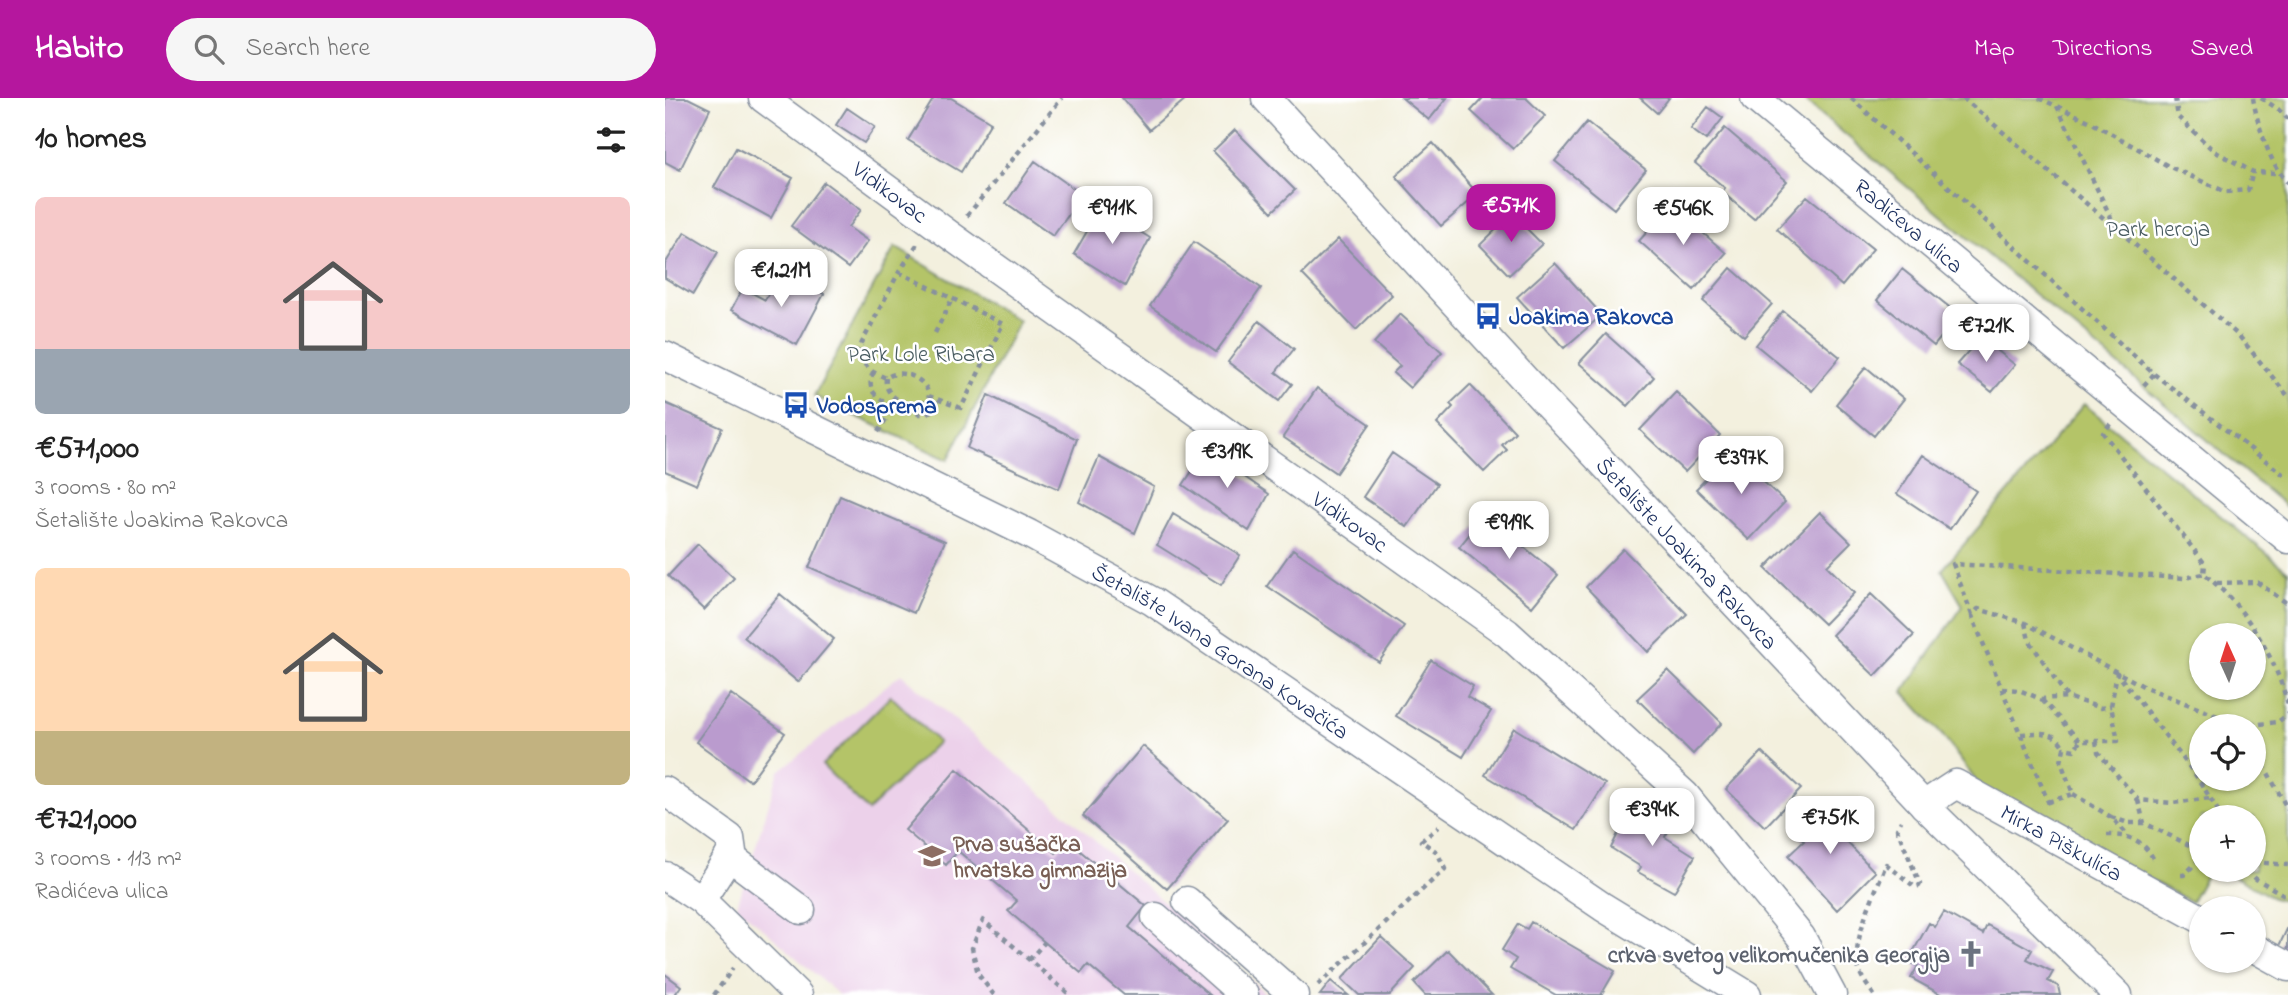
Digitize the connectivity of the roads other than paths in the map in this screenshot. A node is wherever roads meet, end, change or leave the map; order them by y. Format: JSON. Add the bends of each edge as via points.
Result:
{"nodes":[{"id":1,"x":763,"y":98,"type":"edge"},
{"id":2,"x":1266,"y":98,"type":"edge"},
{"id":3,"x":1755,"y":98,"type":"edge"},
{"id":4,"x":665,"y":356,"type":"edge"},
{"id":5,"x":2288,"y":539,"type":"edge"},
{"id":6,"x":665,"y":791,"type":"edge"},
{"id":7,"x":1924,"y":805,"type":"junction"},
{"id":8,"x":729,"y":856,"type":"junction"},
{"id":9,"x":665,"y":876,"type":"edge"},
{"id":10,"x":701,"y":901,"type":"junction"},
{"id":11,"x":1187,"y":901,"type":"dead end"},
{"id":12,"x":801,"y":910,"type":"dead end"},
{"id":13,"x":2189,"y":912,"type":"edge"},
{"id":14,"x":1156,"y":917,"type":"dead end"},
{"id":15,"x":2266,"y":955,"type":"edge"},
{"id":16,"x":2288,"y":967,"type":"edge"},
{"id":17,"x":1305,"y":990,"type":"edge"},
{"id":18,"x":798,"y":995,"type":"edge"},
{"id":19,"x":1244,"y":995,"type":"edge"},
{"id":20,"x":1747,"y":995,"type":"edge"},
{"id":21,"x":1832,"y":995,"type":"edge"},
{"id":22,"x":2118,"y":995,"type":"edge"}],
"edges":[{"from":1,"to":21,"type":"street","name":"Vidikovac","via":[[1507,633],[1685,795],[1801,937]]},
{"from":2,"to":7,"type":"street","name":"Šetalište Joakima Rakovca"},
{"from":3,"to":5,"type":"street","name":"Radićeva ulica"},
{"from":4,"to":20,"type":"street","name":"Šetalište Ivana Gorana Kovačića","via":[[1029,534],[1152,601],[1603,907]]},
{"from":6,"to":8,"type":"street","via":[[730,838]]},
{"from":7,"to":13,"type":"street","name":"Mirka Piškulića","via":[[1957,784]]},
{"from":7,"to":22,"type":"street","name":"Šetalište Joakima Rakovca"},
{"from":8,"to":10,"type":"street"},
{"from":8,"to":12,"type":"street"},
{"from":9,"to":10,"type":"street"},
{"from":10,"to":18,"type":"street"},
{"from":11,"to":17,"type":"street"},
{"from":14,"to":19,"type":"street"},
{"from":15,"to":16,"type":"street"}]}
